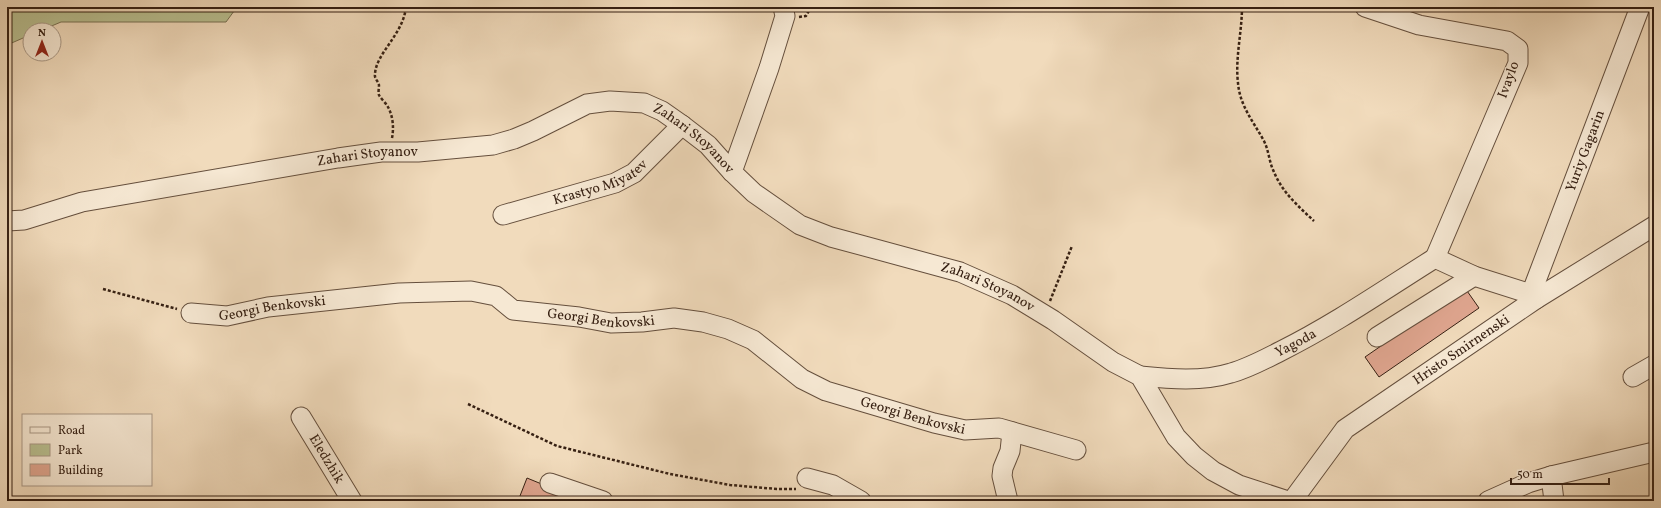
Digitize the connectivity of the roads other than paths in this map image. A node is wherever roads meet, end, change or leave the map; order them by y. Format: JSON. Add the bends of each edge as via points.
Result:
{"nodes":[{"id":1,"x":783,"y":7,"type":"edge"},
{"id":2,"x":1365,"y":7,"type":"edge"},
{"id":3,"x":1640,"y":7,"type":"edge"},
{"id":4,"x":682,"y":125,"type":"junction"},
{"id":5,"x":732,"y":172,"type":"junction"},
{"id":6,"x":503,"y":215,"type":"dead end"},
{"id":7,"x":7,"y":221,"type":"edge"},
{"id":8,"x":1654,"y":226,"type":"edge"},
{"id":9,"x":1435,"y":258,"type":"junction"},
{"id":10,"x":1474,"y":276,"type":"junction"},
{"id":11,"x":1533,"y":297,"type":"junction"},
{"id":12,"x":191,"y":313,"type":"road end"},
{"id":13,"x":1377,"y":338,"type":"dead end"},
{"id":14,"x":1654,"y":365,"type":"edge"},
{"id":15,"x":1140,"y":376,"type":"junction"},
{"id":16,"x":1632,"y":377,"type":"dead end"},
{"id":17,"x":301,"y":417,"type":"dead end"},
{"id":18,"x":1012,"y":432,"type":"junction"},
{"id":19,"x":1076,"y":450,"type":"dead end"},
{"id":20,"x":1654,"y":452,"type":"edge"},
{"id":21,"x":1551,"y":476,"type":"junction"},
{"id":22,"x":550,"y":483,"type":"dead end"},
{"id":23,"x":803,"y":484,"type":"road end"},
{"id":24,"x":352,"y":501,"type":"edge"},
{"id":25,"x":603,"y":501,"type":"edge"},
{"id":26,"x":861,"y":501,"type":"edge"},
{"id":27,"x":1008,"y":501,"type":"edge"},
{"id":28,"x":1288,"y":501,"type":"edge"},
{"id":29,"x":1292,"y":501,"type":"edge"},
{"id":30,"x":1488,"y":501,"type":"edge"},
{"id":31,"x":1554,"y":501,"type":"edge"}],
"edges":[{"from":1,"to":5,"type":"street","via":[[785,16],[769,68]]},
{"from":2,"to":9,"type":"street","name":"Ivaylo","via":[[1419,25],[1508,41],[1518,49],[1518,63]]},
{"from":3,"to":11,"type":"street","name":"Yuriy Gagarin"},
{"from":4,"to":5,"type":"street","name":"Zahari Stoyanov","via":[[708,145]]},
{"from":4,"to":6,"type":"street","name":"Krastyo Miyatev","via":[[634,173],[615,183]]},
{"from":4,"to":7,"type":"street","name":"Zahari Stoyanov","via":[[662,111],[644,103],[610,101],[587,104],[533,131],[493,145],[338,158],[82,202],[24,220]]},
{"from":5,"to":15,"type":"street","name":"Zahari Stoyanov","via":[[754,193],[800,225],[831,237],[960,272],[1012,295],[1113,362]]},
{"from":8,"to":11,"type":"street","name":"Hristo Smirnenski"},
{"from":9,"to":10,"type":"street"},
{"from":9,"to":15,"type":"street","name":"Yagoda","via":[[1316,334],[1249,367],[1199,378]]},
{"from":10,"to":11,"type":"street"},
{"from":10,"to":13,"type":"street"},
{"from":11,"to":29,"type":"street","name":"Hristo Smirnenski","via":[[1345,429]]},
{"from":12,"to":18,"type":"street","name":"Georgi Benkovski","via":[[227,316],[268,307],[399,292],[470,291],[496,296],[513,310],[611,323],[674,318],[703,322],[728,329],[752,340],[802,379],[826,391],[965,430],[999,428]]},
{"from":14,"to":16,"type":"street"},
{"from":15,"to":28,"type":"street","via":[[1176,437],[1194,456],[1213,471],[1239,484]]},
{"from":17,"to":24,"type":"street","name":"Eledzhik"},
{"from":18,"to":19,"type":"street","name":"Georgi Benkovski"},
{"from":18,"to":27,"type":"street","via":[[1010,451],[1002,468]]},
{"from":20,"to":21,"type":"street"},
{"from":21,"to":30,"type":"street"},
{"from":21,"to":31,"type":"street"},
{"from":22,"to":25,"type":"street"},
{"from":23,"to":26,"type":"street","via":[[833,485]]}]}
